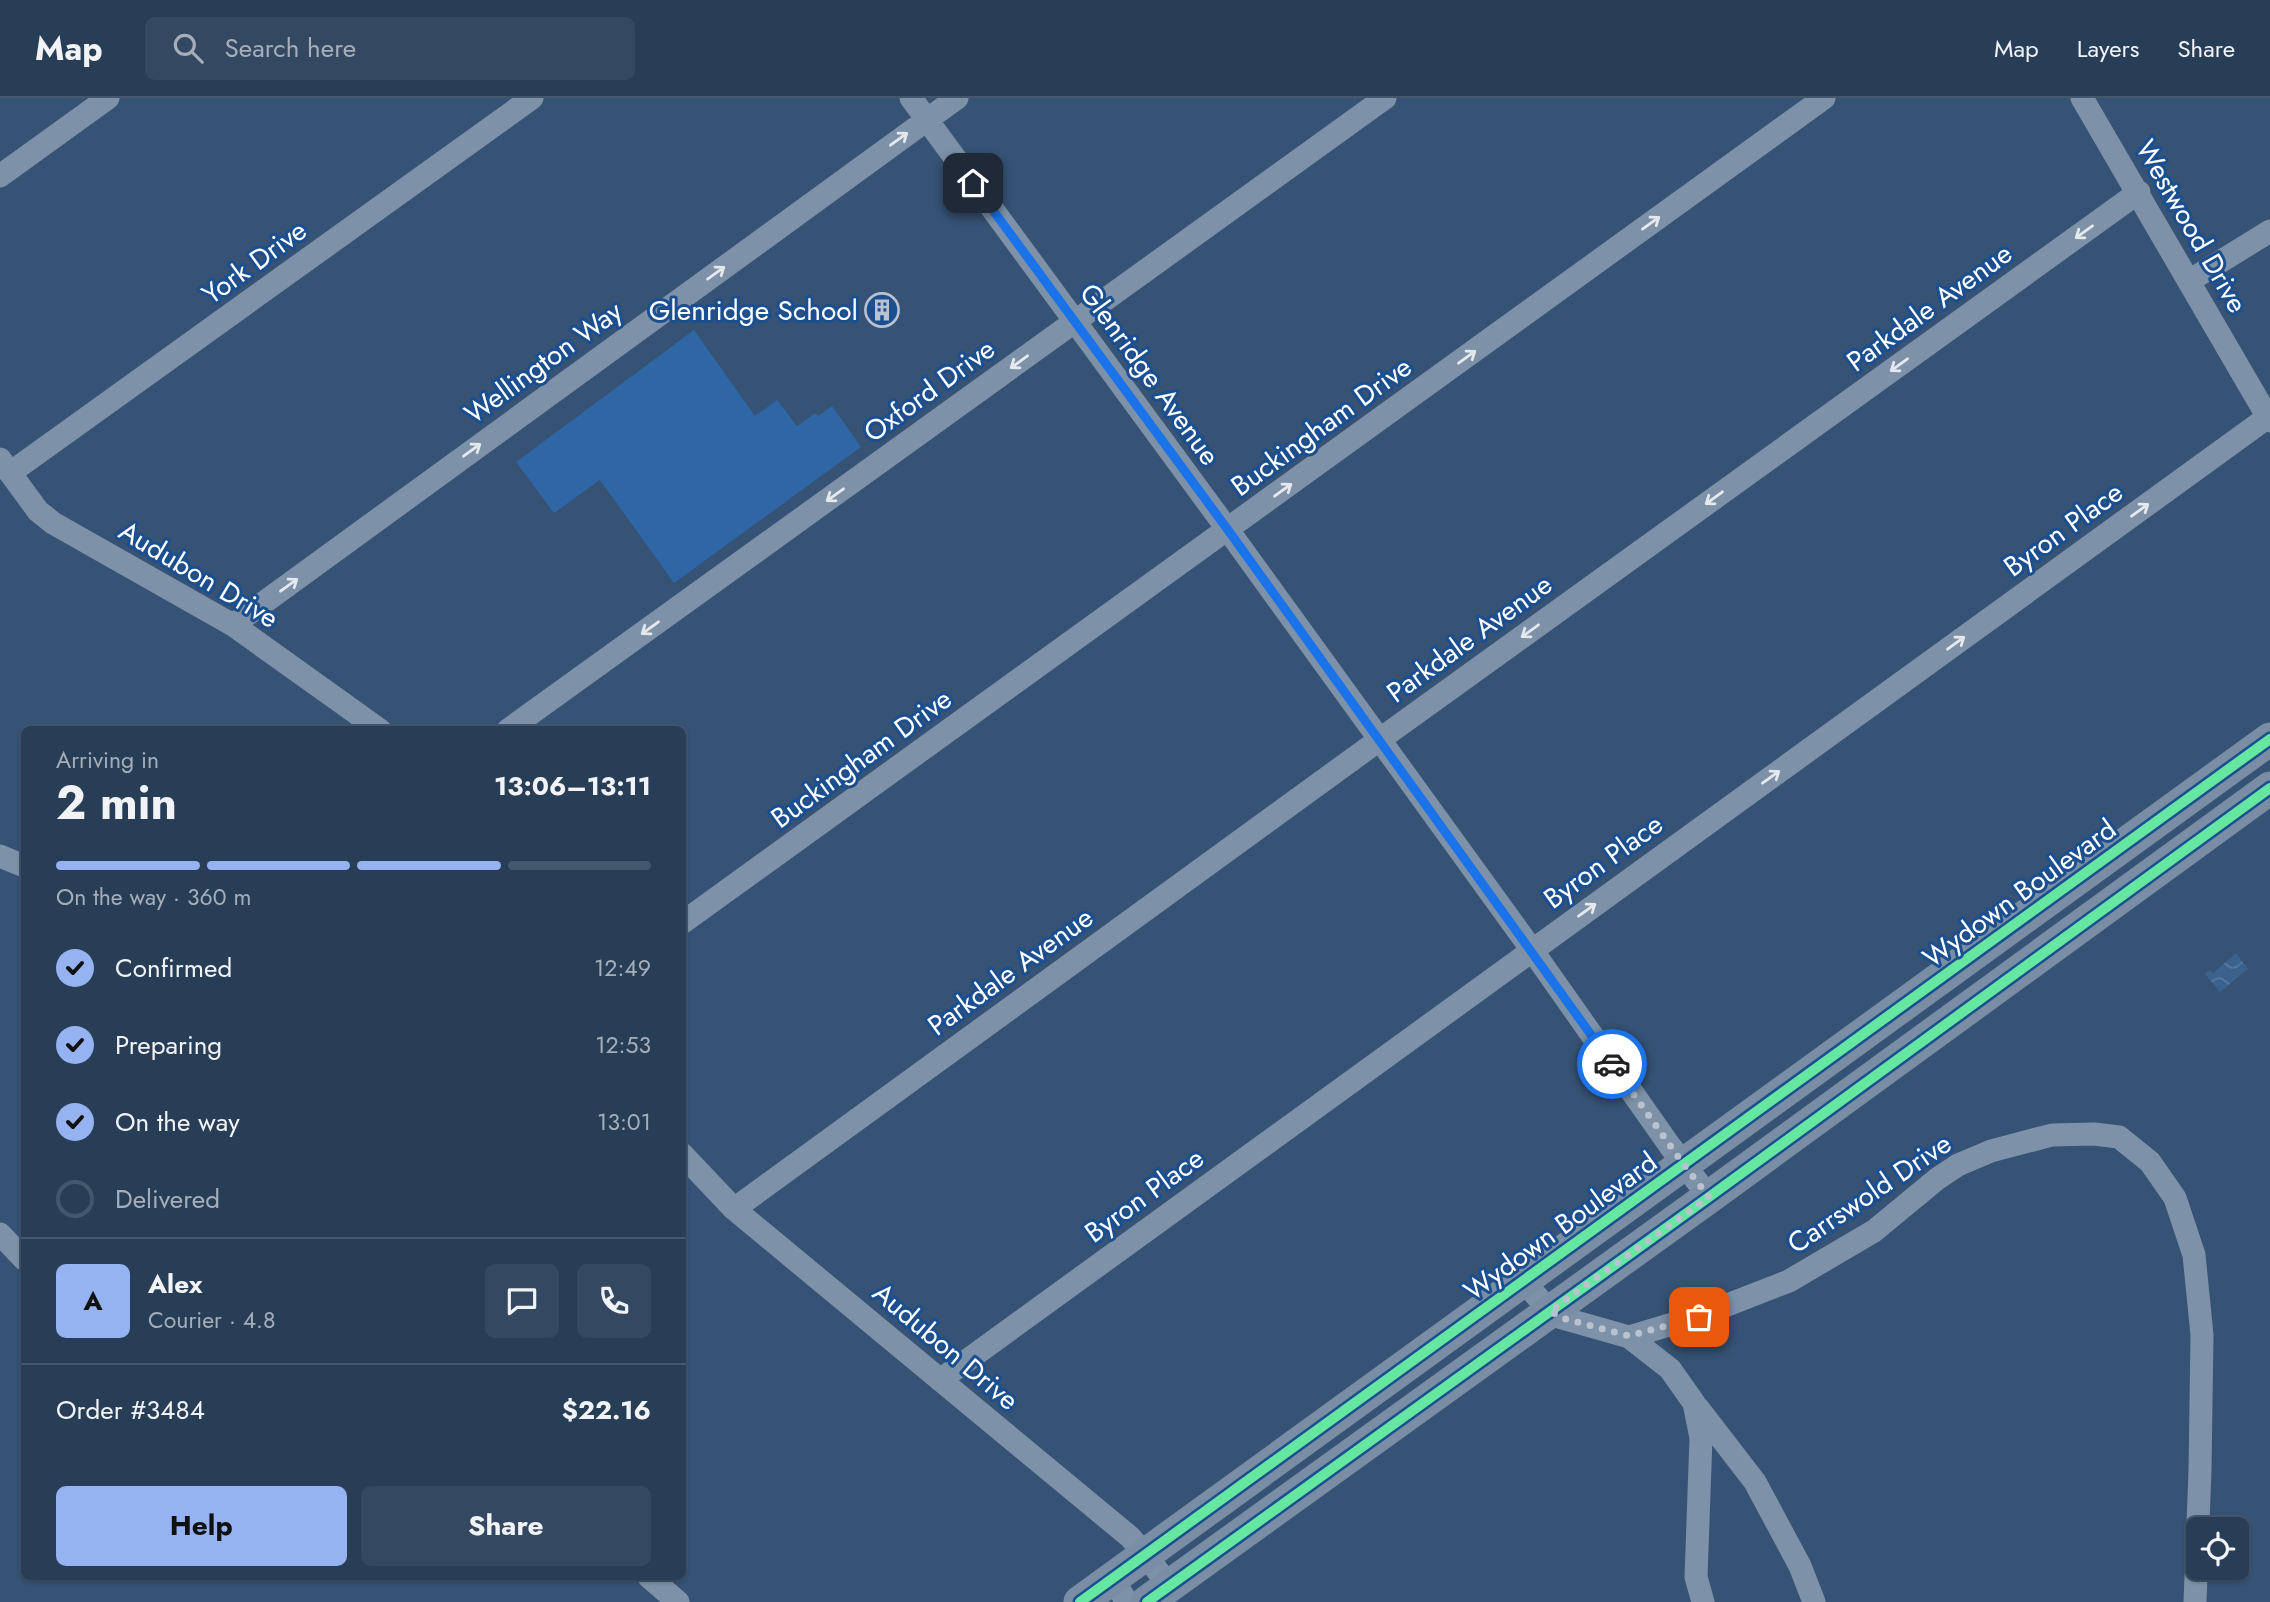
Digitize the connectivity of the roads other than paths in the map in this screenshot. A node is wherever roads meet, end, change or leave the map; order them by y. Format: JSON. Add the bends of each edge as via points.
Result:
{"nodes":[{"id":1,"x":107,"y":98,"type":"edge"},
{"id":2,"x":532,"y":98,"type":"edge"},
{"id":3,"x":911,"y":98,"type":"edge"},
{"id":4,"x":957,"y":98,"type":"edge"},
{"id":5,"x":1385,"y":98,"type":"edge"},
{"id":6,"x":1824,"y":98,"type":"edge"},
{"id":7,"x":2082,"y":98,"type":"edge"},
{"id":8,"x":927,"y":119,"type":"junction"},
{"id":9,"x":0,"y":176,"type":"edge"},
{"id":10,"x":2139,"y":192,"type":"junction"},
{"id":11,"x":2270,"y":231,"type":"edge"},
{"id":12,"x":2189,"y":281,"type":"junction"},
{"id":13,"x":1075,"y":323,"type":"junction"},
{"id":14,"x":2269,"y":419,"type":"edge"},
{"id":15,"x":5,"y":466,"type":"edge"},
{"id":16,"x":1228,"y":530,"type":"junction"},
{"id":17,"x":233,"y":625,"type":"junction"},
{"id":18,"x":374,"y":726,"type":"edge"},
{"id":19,"x":514,"y":726,"type":"edge"},
{"id":20,"x":2270,"y":739,"type":"edge"},
{"id":21,"x":1378,"y":740,"type":"junction"},
{"id":22,"x":2270,"y":788,"type":"edge"},
{"id":23,"x":0,"y":856,"type":"edge"},
{"id":24,"x":21,"y":865,"type":"edge"},
{"id":25,"x":686,"y":920,"type":"edge"},
{"id":26,"x":1532,"y":950,"type":"junction"},
{"id":27,"x":686,"y":1158,"type":"edge"},
{"id":28,"x":1684,"y":1165,"type":"junction"},
{"id":29,"x":1709,"y":1197,"type":"junction"},
{"id":30,"x":734,"y":1209,"type":"junction"},
{"id":31,"x":0,"y":1234,"type":"edge"},
{"id":32,"x":21,"y":1256,"type":"edge"},
{"id":33,"x":1523,"y":1281,"type":"junction"},
{"id":34,"x":1550,"y":1311,"type":"junction"},
{"id":35,"x":1629,"y":1336,"type":"junction"},
{"id":36,"x":940,"y":1380,"type":"junction"},
{"id":37,"x":1694,"y":1403,"type":"junction"},
{"id":38,"x":1146,"y":1554,"type":"junction"},
{"id":39,"x":652,"y":1580,"type":"edge"},
{"id":40,"x":1120,"y":1590,"type":"edge"},
{"id":41,"x":1158,"y":1594,"type":"edge"},
{"id":42,"x":678,"y":1602,"type":"edge"},
{"id":43,"x":1080,"y":1602,"type":"edge"},
{"id":44,"x":1703,"y":1602,"type":"edge"},
{"id":45,"x":1814,"y":1602,"type":"edge"},
{"id":46,"x":2195,"y":1602,"type":"edge"}],
"edges":[{"from":1,"to":9,"type":"street"},
{"from":2,"to":15,"type":"street","name":"York Drive"},
{"from":3,"to":8,"type":"street","name":"Glenridge Avenue"},
{"from":4,"to":8,"type":"street","name":"Wellington Way"},
{"from":5,"to":13,"type":"street","name":"Oxford Drive"},
{"from":16,"to":6,"type":"street","name":"Buckingham Drive","one_way":true},
{"from":7,"to":10,"type":"street","name":"Westwood Drive"},
{"from":8,"to":13,"type":"street","name":"Glenridge Avenue"},
{"from":17,"to":8,"type":"street","name":"Wellington Way","one_way":true},
{"from":10,"to":12,"type":"street","name":"Westwood Drive"},
{"from":10,"to":21,"type":"street","name":"Parkdale Avenue","one_way":true},
{"from":11,"to":12,"type":"street"},
{"from":12,"to":14,"type":"street","name":"Westwood Drive"},
{"from":13,"to":16,"type":"street","name":"Glenridge Avenue"},
{"from":13,"to":19,"type":"street","name":"Oxford Drive","one_way":true},
{"from":26,"to":14,"type":"street","name":"Byron Place","one_way":true},
{"from":15,"to":17,"type":"street","name":"Audubon Drive","via":[[38,511],[53,523]]},
{"from":16,"to":21,"type":"street","name":"Glenridge Avenue"},
{"from":16,"to":25,"type":"street","name":"Buckingham Drive"},
{"from":17,"to":18,"type":"street","name":"Audubon Drive"},
{"from":20,"to":28,"type":"street","name":"Wydown Boulevard"},
{"from":21,"to":26,"type":"street","name":"Glenridge Avenue"},
{"from":21,"to":30,"type":"street","name":"Parkdale Avenue"},
{"from":22,"to":29,"type":"street"},
{"from":23,"to":24,"type":"street"},
{"from":26,"to":28,"type":"street","name":"Glenridge Avenue"},
{"from":26,"to":36,"type":"street","name":"Byron Place"},
{"from":27,"to":30,"type":"street","name":"Audubon Drive"},
{"from":28,"to":29,"type":"street","name":"Glenridge Avenue"},
{"from":28,"to":33,"type":"street","name":"Wydown Boulevard"},
{"from":29,"to":34,"type":"street"},
{"from":30,"to":36,"type":"street","name":"Audubon Drive"},
{"from":31,"to":32,"type":"street"},
{"from":33,"to":34,"type":"street"},
{"from":33,"to":38,"type":"street","name":"Wydown Boulevard"},
{"from":34,"to":35,"type":"street"},
{"from":34,"to":41,"type":"street"},
{"from":35,"to":37,"type":"street","via":[[1670,1369]]},
{"from":35,"to":46,"type":"street","name":"Carrswold Drive","via":[[1699,1317],[1789,1281],[1874,1230],[1958,1165],[1991,1151],[2052,1135],[2119,1137],[2151,1162],[2175,1198],[2194,1255],[2202,1335]]},
{"from":36,"to":38,"type":"street","name":"Audubon Drive"},
{"from":37,"to":44,"type":"street","via":[[1701,1438],[1696,1577]]},
{"from":37,"to":45,"type":"street","via":[[1755,1482]]},
{"from":38,"to":40,"type":"street","name":"Wydown Boulevard"},
{"from":38,"to":41,"type":"street","name":"Audubon Drive"},
{"from":39,"to":42,"type":"street"},
{"from":40,"to":43,"type":"street","name":"Wydown Boulevard"}]}
